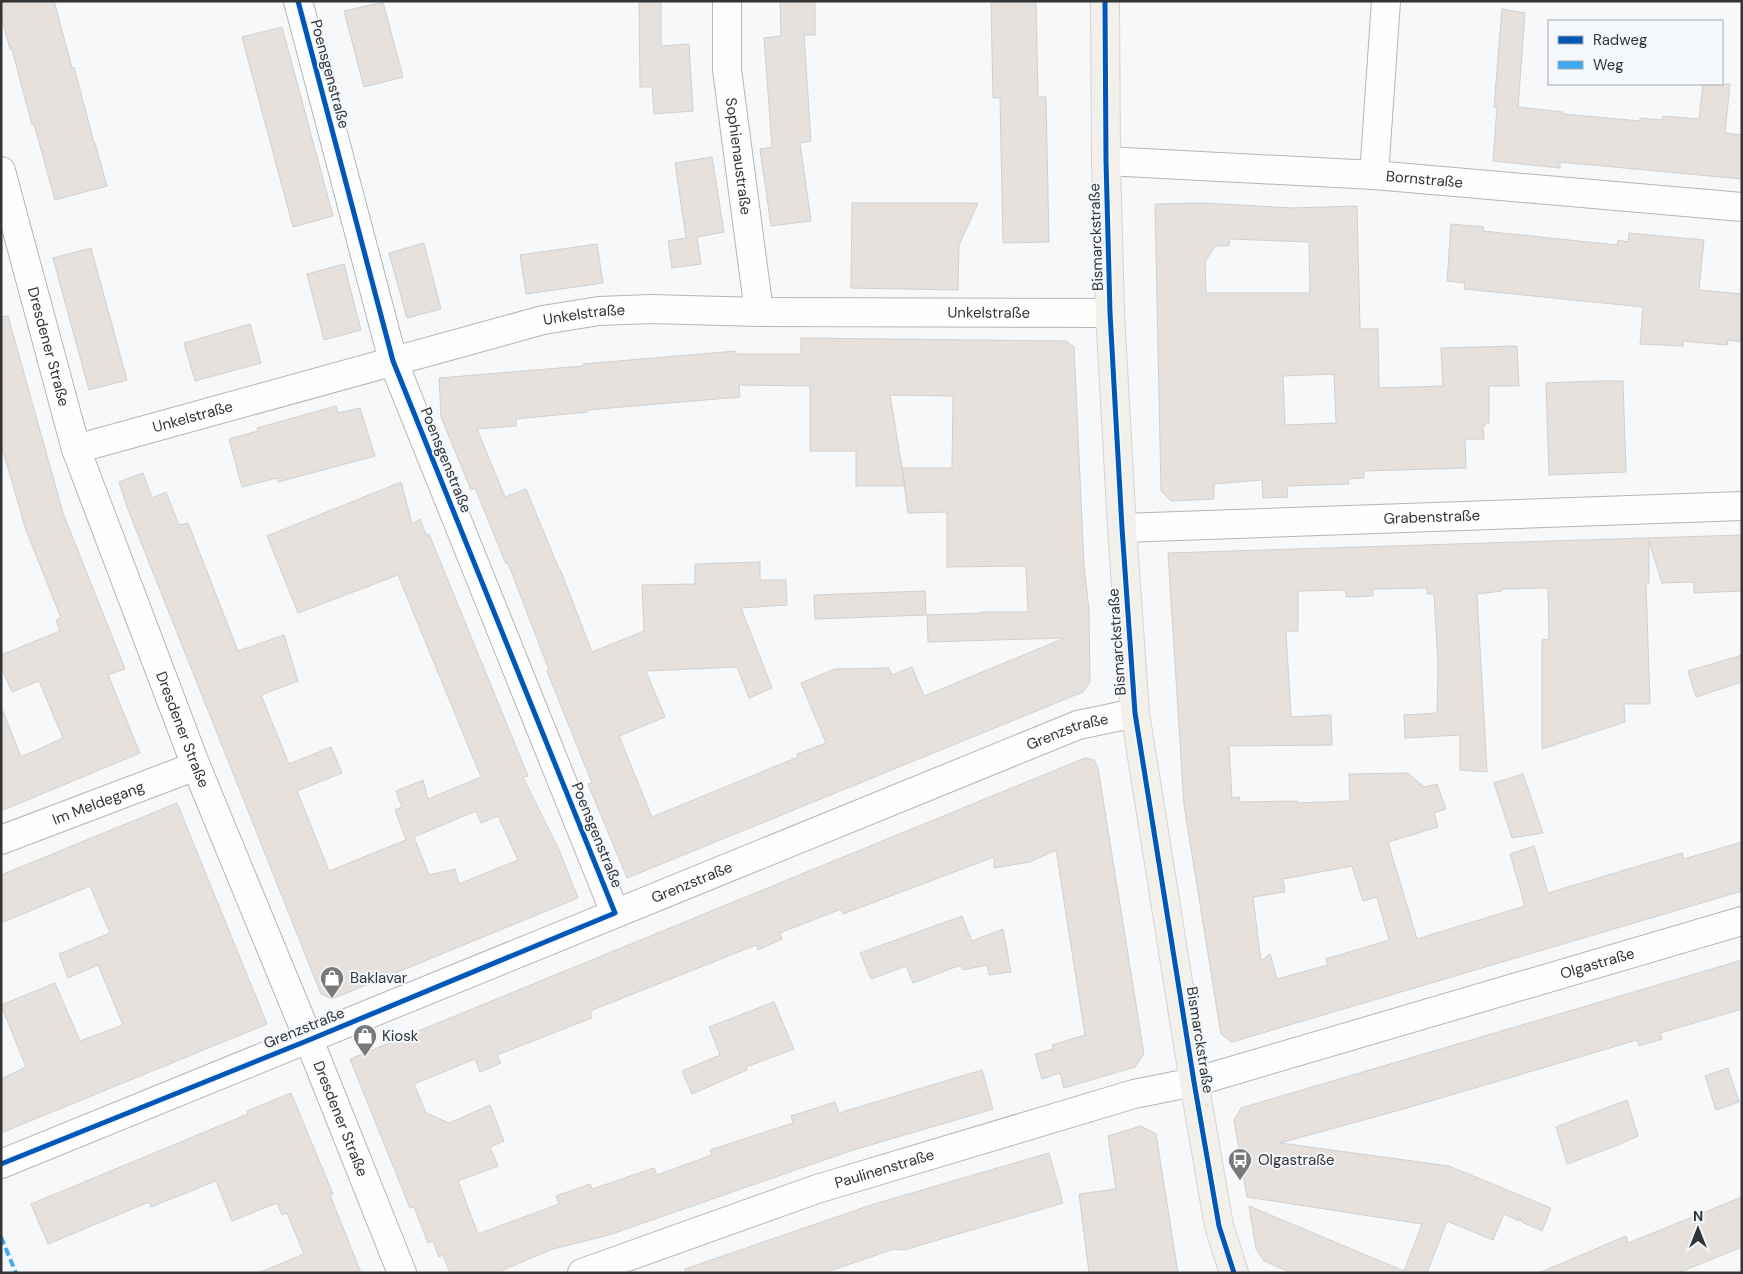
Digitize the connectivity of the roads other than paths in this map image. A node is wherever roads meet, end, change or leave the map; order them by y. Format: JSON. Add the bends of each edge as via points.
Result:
{"nodes":[{"id":1,"x":298,"y":1,"type":"edge"},
{"id":2,"x":727,"y":1,"type":"edge"},
{"id":3,"x":1105,"y":1,"type":"edge"},
{"id":4,"x":1386,"y":1,"type":"edge"},
{"id":5,"x":1106,"y":161,"type":"junction"},
{"id":6,"x":1,"y":171,"type":"edge"},
{"id":7,"x":1374,"y":175,"type":"junction"},
{"id":8,"x":1742,"y":207,"type":"edge"},
{"id":9,"x":759,"y":312,"type":"junction"},
{"id":10,"x":1110,"y":313,"type":"junction"},
{"id":11,"x":393,"y":361,"type":"junction"},
{"id":12,"x":76,"y":449,"type":"junction"},
{"id":13,"x":1742,"y":506,"type":"edge"},
{"id":14,"x":1122,"y":528,"type":"junction"},
{"id":15,"x":1135,"y":713,"type":"junction"},
{"id":16,"x":196,"y":766,"type":"junction"},
{"id":17,"x":1,"y":840,"type":"edge"},
{"id":18,"x":615,"y":913,"type":"junction"},
{"id":19,"x":1742,"y":921,"type":"edge"},
{"id":20,"x":309,"y":1040,"type":"junction"},
{"id":21,"x":1194,"y":1082,"type":"junction"},
{"id":22,"x":1,"y":1164,"type":"edge"},
{"id":23,"x":1219,"y":1226,"type":"junction"},
{"id":24,"x":402,"y":1273,"type":"edge"},
{"id":25,"x":582,"y":1273,"type":"edge"},
{"id":26,"x":1219,"y":1273,"type":"edge"},
{"id":27,"x":1234,"y":1273,"type":"edge"}],
"edges":[{"from":1,"to":11,"type":"street","name":"Poensgenstraße"},
{"from":2,"to":9,"type":"street","name":"Sophienaustraße","via":[[727,70]]},
{"from":3,"to":5,"type":"main road","name":"Bismarckstraße"},
{"from":4,"to":7,"type":"street"},
{"from":5,"to":7,"type":"street","name":"Bornstraße"},
{"from":5,"to":10,"type":"main road","name":"Bismarckstraße"},
{"from":6,"to":12,"type":"street","name":"Dresdener Straße"},
{"from":7,"to":8,"type":"street","name":"Bornstraße"},
{"from":9,"to":10,"type":"street","name":"Unkelstraße"},
{"from":9,"to":11,"type":"street","name":"Unkelstraße","via":[[599,311],[543,320]]},
{"from":10,"to":14,"type":"main road","name":"Bismarckstraße"},
{"from":11,"to":12,"type":"street","name":"Unkelstraße"},
{"from":11,"to":18,"type":"street","name":"Poensgenstraße"},
{"from":12,"to":16,"type":"street","name":"Dresdener Straße"},
{"from":13,"to":14,"type":"street","name":"Grabenstraße"},
{"from":14,"to":15,"type":"main road","name":"Bismarckstraße"},
{"from":15,"to":18,"type":"street","name":"Grenzstraße","via":[[1078,725]]},
{"from":15,"to":21,"type":"main road","name":"Bismarckstraße"},
{"from":16,"to":17,"type":"street","name":"Im Meldegang"},
{"from":16,"to":20,"type":"street","name":"Dresdener Straße"},
{"from":18,"to":20,"type":"street","name":"Grenzstraße"},
{"from":19,"to":21,"type":"street","name":"Olgastraße"},
{"from":20,"to":22,"type":"street","name":"Grenzstraße"},
{"from":20,"to":24,"type":"street","name":"Dresdener Straße"},
{"from":21,"to":23,"type":"main road","name":"Bismarckstraße"},
{"from":21,"to":25,"type":"street","name":"Paulinenstraße","via":[[1134,1094],[817,1189]]},
{"from":23,"to":26,"type":"main road","name":"Bismarckstraße"},
{"from":23,"to":27,"type":"main road","name":"Bismarckstraße"}]}
